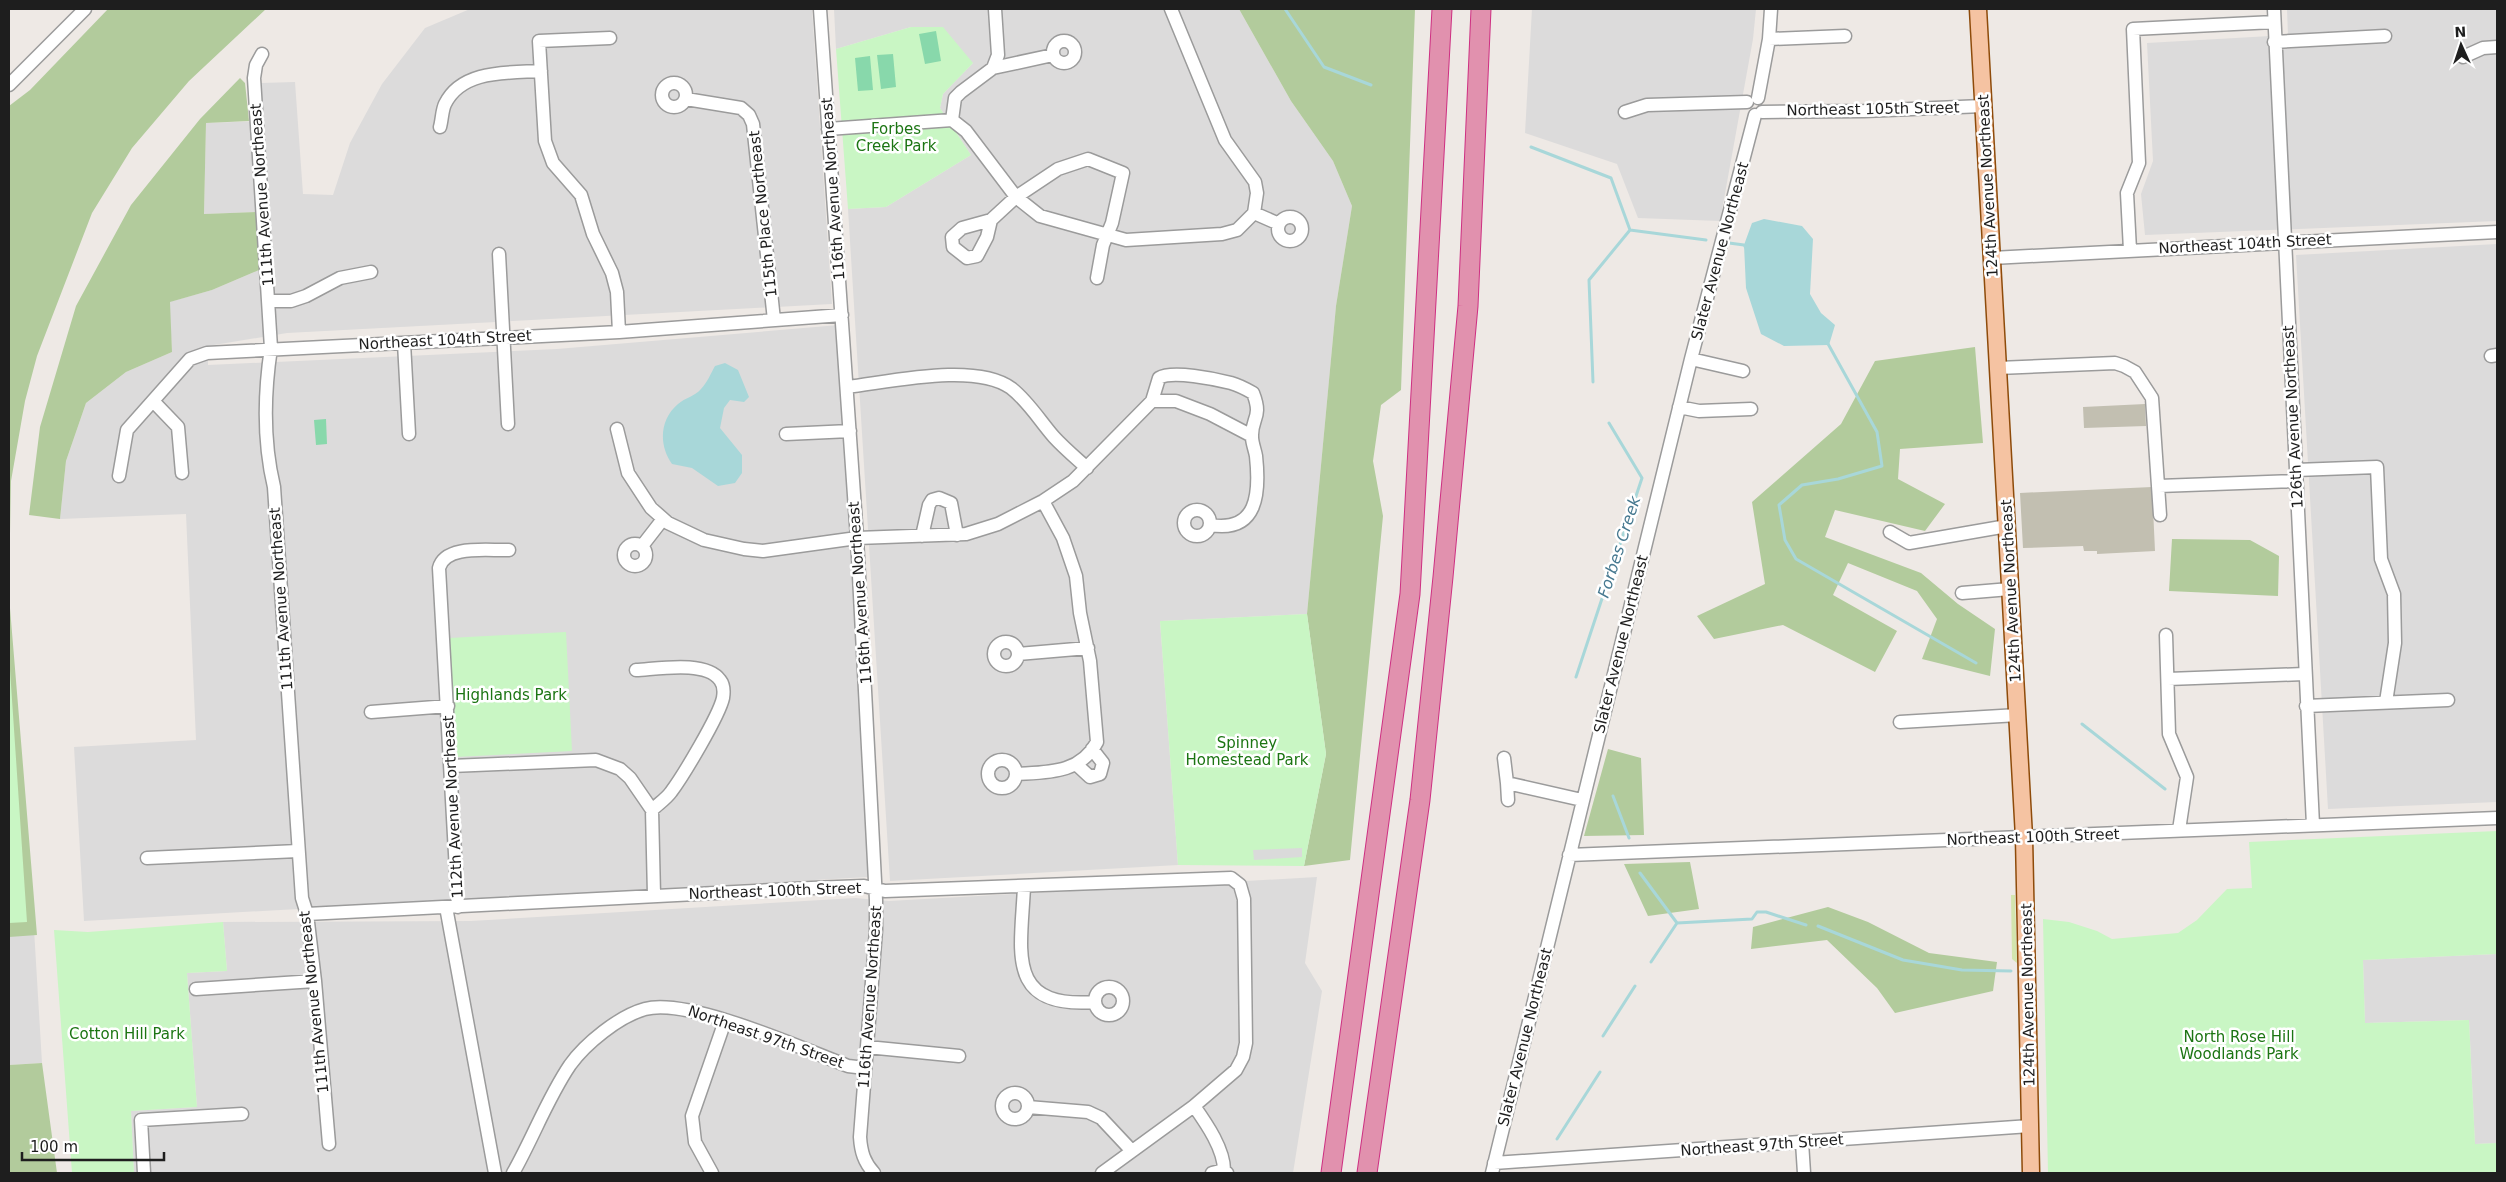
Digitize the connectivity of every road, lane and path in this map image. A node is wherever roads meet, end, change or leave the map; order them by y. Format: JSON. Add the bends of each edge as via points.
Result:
{"nodes":[{"id":1,"x":85,"y":9,"type":"edge"},
{"id":2,"x":820,"y":9,"type":"edge"},
{"id":3,"x":995,"y":9,"type":"edge"},
{"id":4,"x":1171,"y":9,"type":"edge"},
{"id":5,"x":1481,"y":9,"type":"edge"},
{"id":6,"x":1771,"y":9,"type":"edge"},
{"id":7,"x":1978,"y":9,"type":"edge"},
{"id":8,"x":1442,"y":14,"type":"edge"},
{"id":9,"x":2274,"y":15,"type":"edge"},
{"id":10,"x":1845,"y":36,"type":"dead end"},
{"id":11,"x":2386,"y":36,"type":"dead end"},
{"id":12,"x":610,"y":38,"type":"dead end"},
{"id":13,"x":1768,"y":39,"type":"junction"},
{"id":14,"x":2274,"y":42,"type":"junction"},
{"id":15,"x":2497,"y":47,"type":"edge"},
{"id":16,"x":262,"y":54,"type":"dead end"},
{"id":17,"x":1053,"y":55,"type":"dead end"},
{"id":18,"x":2463,"y":57,"type":"dead end"},
{"id":19,"x":993,"y":68,"type":"junction"},
{"id":20,"x":541,"y":71,"type":"junction"},
{"id":21,"x":9,"y":85,"type":"edge"},
{"id":22,"x":686,"y":99,"type":"dead end"},
{"id":23,"x":1752,"y":100,"type":"junction"},
{"id":24,"x":1983,"y":106,"type":"junction"},
{"id":25,"x":1625,"y":112,"type":"dead end"},
{"id":26,"x":1759,"y":113,"type":"junction"},
{"id":27,"x":952,"y":120,"type":"junction"},
{"id":28,"x":440,"y":127,"type":"dead end"},
{"id":29,"x":828,"y":129,"type":"junction"},
{"id":30,"x":1016,"y":196,"type":"junction"},
{"id":31,"x":1254,"y":213,"type":"junction"},
{"id":32,"x":991,"y":220,"type":"dead end"},
{"id":33,"x":1279,"y":224,"type":"dead end"},
{"id":34,"x":2497,"y":232,"type":"edge"},
{"id":35,"x":1105,"y":235,"type":"junction"},
{"id":36,"x":2284,"y":242,"type":"junction"},
{"id":37,"x":2130,"y":250,"type":"junction"},
{"id":38,"x":499,"y":254,"type":"dead end"},
{"id":39,"x":1992,"y":258,"type":"junction"},
{"id":40,"x":371,"y":272,"type":"dead end"},
{"id":41,"x":1097,"y":278,"type":"dead end"},
{"id":42,"x":268,"y":301,"type":"junction"},
{"id":43,"x":842,"y":315,"type":"junction"},
{"id":44,"x":774,"y":320,"type":"junction"},
{"id":45,"x":619,"y":332,"type":"junction"},
{"id":46,"x":503,"y":338,"type":"junction"},
{"id":47,"x":404,"y":343,"type":"junction"},
{"id":48,"x":271,"y":348,"type":"junction"},
{"id":49,"x":1691,"y":359,"type":"junction"},
{"id":50,"x":1998,"y":368,"type":"junction"},
{"id":51,"x":1743,"y":371,"type":"dead end"},
{"id":52,"x":847,"y":387,"type":"junction"},
{"id":53,"x":153,"y":401,"type":"junction"},
{"id":54,"x":1152,"y":401,"type":"junction"},
{"id":55,"x":1679,"y":408,"type":"junction"},
{"id":56,"x":1751,"y":409,"type":"dead end"},
{"id":57,"x":508,"y":424,"type":"dead end"},
{"id":58,"x":617,"y":429,"type":"dead end"},
{"id":59,"x":850,"y":431,"type":"junction"},
{"id":60,"x":409,"y":434,"type":"dead end"},
{"id":61,"x":786,"y":434,"type":"dead end"},
{"id":62,"x":1252,"y":436,"type":"junction"},
{"id":63,"x":1087,"y":468,"type":"junction"},
{"id":64,"x":182,"y":473,"type":"dead end"},
{"id":65,"x":2296,"y":475,"type":"junction"},
{"id":66,"x":119,"y":476,"type":"dead end"},
{"id":67,"x":2159,"y":486,"type":"junction"},
{"id":68,"x":1043,"y":501,"type":"junction"},
{"id":69,"x":2160,"y":515,"type":"dead end"},
{"id":70,"x":662,"y":519,"type":"junction"},
{"id":71,"x":1210,"y":525,"type":"dead end"},
{"id":72,"x":2007,"y":526,"type":"junction"},
{"id":73,"x":1890,"y":532,"type":"dead end"},
{"id":74,"x":957,"y":534,"type":"junction"},
{"id":75,"x":922,"y":536,"type":"junction"},
{"id":76,"x":857,"y":538,"type":"junction"},
{"id":77,"x":642,"y":546,"type":"dead end"},
{"id":78,"x":509,"y":550,"type":"dead end"},
{"id":79,"x":2010,"y":588,"type":"junction"},
{"id":80,"x":1962,"y":593,"type":"dead end"},
{"id":81,"x":2166,"y":635,"type":"dead end"},
{"id":82,"x":1088,"y":648,"type":"junction"},
{"id":83,"x":1018,"y":654,"type":"dead end"},
{"id":84,"x":636,"y":670,"type":"dead end"},
{"id":85,"x":2304,"y":674,"type":"junction"},
{"id":86,"x":2168,"y":679,"type":"junction"},
{"id":87,"x":2448,"y":700,"type":"dead end"},
{"id":88,"x":2386,"y":702,"type":"junction"},
{"id":89,"x":448,"y":706,"type":"junction"},
{"id":90,"x":2306,"y":706,"type":"junction"},
{"id":91,"x":371,"y":712,"type":"dead end"},
{"id":92,"x":2018,"y":716,"type":"junction"},
{"id":93,"x":1900,"y":722,"type":"dead end"},
{"id":94,"x":1084,"y":757,"type":"junction"},
{"id":95,"x":1504,"y":758,"type":"dead end"},
{"id":96,"x":451,"y":766,"type":"junction"},
{"id":97,"x":1016,"y":774,"type":"dead end"},
{"id":98,"x":1507,"y":783,"type":"junction"},
{"id":99,"x":1508,"y":800,"type":"dead end"},
{"id":100,"x":1582,"y":800,"type":"junction"},
{"id":101,"x":652,"y":810,"type":"junction"},
{"id":102,"x":2497,"y":818,"type":"edge"},
{"id":103,"x":2313,"y":825,"type":"junction"},
{"id":104,"x":2178,"y":830,"type":"junction"},
{"id":105,"x":2024,"y":837,"type":"junction"},
{"id":106,"x":298,"y":851,"type":"junction"},
{"id":107,"x":1569,"y":855,"type":"junction"},
{"id":108,"x":147,"y":858,"type":"dead end"},
{"id":109,"x":1024,"y":887,"type":"junction"},
{"id":110,"x":876,"y":889,"type":"junction"},
{"id":111,"x":654,"y":895,"type":"junction"},
{"id":112,"x":452,"y":907,"type":"junction"},
{"id":113,"x":307,"y":914,"type":"junction"},
{"id":114,"x":315,"y":980,"type":"junction"},
{"id":115,"x":196,"y":989,"type":"dead end"},
{"id":116,"x":1095,"y":1002,"type":"dead end"},
{"id":117,"x":725,"y":1020,"type":"junction"},
{"id":118,"x":867,"y":1047,"type":"junction"},
{"id":119,"x":959,"y":1056,"type":"dead end"},
{"id":120,"x":865,"y":1068,"type":"junction"},
{"id":121,"x":1194,"y":1106,"type":"junction"},
{"id":122,"x":1028,"y":1107,"type":"dead end"},
{"id":123,"x":242,"y":1114,"type":"dead end"},
{"id":124,"x":2030,"y":1126,"type":"junction"},
{"id":125,"x":1802,"y":1142,"type":"junction"},
{"id":126,"x":329,"y":1144,"type":"dead end"},
{"id":127,"x":1130,"y":1150,"type":"junction"},
{"id":128,"x":1493,"y":1168,"type":"edge"},
{"id":129,"x":144,"y":1173,"type":"edge"},
{"id":130,"x":495,"y":1173,"type":"edge"},
{"id":131,"x":514,"y":1173,"type":"edge"},
{"id":132,"x":712,"y":1173,"type":"edge"},
{"id":133,"x":874,"y":1173,"type":"edge"},
{"id":134,"x":1102,"y":1173,"type":"edge"},
{"id":135,"x":1221,"y":1173,"type":"edge"},
{"id":136,"x":1330,"y":1173,"type":"edge"},
{"id":137,"x":1367,"y":1173,"type":"edge"},
{"id":138,"x":1804,"y":1173,"type":"edge"},
{"id":139,"x":2032,"y":1173,"type":"edge"}],
"edges":[{"from":1,"to":21,"type":"street"},
{"from":2,"to":29,"type":"street","name":"116th Avenue Northeast"},
{"from":3,"to":19,"type":"street","via":[[999,45]]},
{"from":4,"to":31,"type":"street","via":[[1225,140],[1255,182]]},
{"from":5,"to":137,"type":"highway","via":[[1468,306],[1441,596],[1420,800]]},
{"from":6,"to":13,"type":"street"},
{"from":7,"to":24,"type":"main road","name":"124th Avenue Northeast"},
{"from":8,"to":136,"type":"highway","via":[[1410,594]]},
{"from":9,"to":14,"type":"street","name":"126th Avenue Northeast"},
{"from":9,"to":37,"type":"street","via":[[2133,29],[2139,163],[2127,193]]},
{"from":10,"to":13,"type":"street"},
{"from":11,"to":14,"type":"street"},
{"from":12,"to":20,"type":"street","via":[[539,42]]},
{"from":13,"to":23,"type":"street"},
{"from":14,"to":36,"type":"street","name":"126th Avenue Northeast"},
{"from":15,"to":18,"type":"street","via":[[2483,48]]},
{"from":16,"to":42,"type":"street","name":"111th Avenue Northeast","via":[[254,78]]},
{"from":17,"to":19,"type":"street"},
{"from":19,"to":27,"type":"street","via":[[955,98]]},
{"from":20,"to":28,"type":"street","via":[[490,74],[472,79],[456,90],[445,104]]},
{"from":20,"to":45,"type":"street","via":[[545,141],[553,163],[581,194],[593,234],[612,273],[617,292]]},
{"from":22,"to":44,"type":"street","name":"115th Place Northeast","via":[[741,108],[753,124]]},
{"from":23,"to":25,"type":"street","via":[[1647,105]]},
{"from":23,"to":26,"type":"street","via":[[1762,106]]},
{"from":24,"to":26,"type":"street","name":"Northeast 105th Street"},
{"from":24,"to":39,"type":"main road","name":"124th Avenue Northeast"},
{"from":26,"to":49,"type":"street","name":"Slater Avenue Northeast"},
{"from":27,"to":29,"type":"street"},
{"from":27,"to":30,"type":"street","via":[[966,131]]},
{"from":29,"to":43,"type":"street","name":"116th Avenue Northeast"},
{"from":30,"to":32,"type":"street"},
{"from":30,"to":35,"type":"street","via":[[1040,216]]},
{"from":30,"to":35,"type":"street","via":[[1058,169],[1088,159],[1123,173],[1112,223]]},
{"from":31,"to":33,"type":"street"},
{"from":31,"to":35,"type":"street","via":[[1236,230],[1222,234],[1140,240]]},
{"from":34,"to":36,"type":"street","name":"Northeast 104th Street"},
{"from":35,"to":41,"type":"street"},
{"from":36,"to":37,"type":"street","name":"Northeast 104th Street"},
{"from":36,"to":65,"type":"street","name":"126th Avenue Northeast"},
{"from":37,"to":39,"type":"street","name":"Northeast 104th Street"},
{"from":38,"to":46,"type":"street"},
{"from":39,"to":50,"type":"main road","name":"124th Avenue Northeast"},
{"from":40,"to":42,"type":"street","via":[[340,278],[291,301]]},
{"from":42,"to":48,"type":"street","name":"111th Avenue Northeast"},
{"from":43,"to":44,"type":"street","name":"Northeast 104th Street"},
{"from":43,"to":52,"type":"street","name":"116th Avenue Northeast"},
{"from":44,"to":45,"type":"street","name":"Northeast 104th Street"},
{"from":45,"to":46,"type":"street","name":"Northeast 104th Street"},
{"from":46,"to":47,"type":"street","name":"Northeast 104th Street"},
{"from":46,"to":57,"type":"street"},
{"from":47,"to":48,"type":"street","name":"Northeast 104th Street"},
{"from":47,"to":60,"type":"street"},
{"from":48,"to":53,"type":"street","name":"Northeast 104th Street","via":[[197,355]]},
{"from":48,"to":106,"type":"street","name":"111th Avenue Northeast","via":[[266,388],[267,454],[274,488]]},
{"from":49,"to":51,"type":"street"},
{"from":49,"to":55,"type":"street","name":"Slater Avenue Northeast"},
{"from":50,"to":67,"type":"street","via":[[2115,363],[2135,372],[2152,398]]},
{"from":50,"to":72,"type":"main road","name":"124th Avenue Northeast"},
{"from":52,"to":59,"type":"street","name":"116th Avenue Northeast"},
{"from":52,"to":63,"type":"street","via":[[957,374],[997,380],[1012,389],[1054,437]]},
{"from":53,"to":64,"type":"street","via":[[178,427]]},
{"from":53,"to":66,"type":"street","name":"Northeast 104th Street","via":[[127,430]]},
{"from":54,"to":62,"type":"street","via":[[1176,401]]},
{"from":54,"to":62,"type":"street","via":[[1159,378],[1169,374],[1233,383],[1253,393],[1257,403],[1258,417]]},
{"from":54,"to":63,"type":"street"},
{"from":55,"to":56,"type":"street","via":[[1699,411]]},
{"from":55,"to":100,"type":"street","name":"Slater Avenue Northeast"},
{"from":58,"to":70,"type":"street","via":[[628,473]]},
{"from":59,"to":61,"type":"street"},
{"from":59,"to":76,"type":"street","name":"116th Avenue Northeast"},
{"from":62,"to":71,"type":"street","via":[[1257,469],[1254,508],[1237,525]]},
{"from":63,"to":68,"type":"street"},
{"from":65,"to":67,"type":"street"},
{"from":65,"to":85,"type":"street","name":"126th Avenue Northeast"},
{"from":65,"to":88,"type":"street","via":[[2377,467],[2381,559],[2392,584],[2395,612],[2395,643]]},
{"from":67,"to":69,"type":"street"},
{"from":68,"to":74,"type":"street","via":[[983,530]]},
{"from":68,"to":82,"type":"street","via":[[1070,555]]},
{"from":70,"to":76,"type":"street","via":[[704,540],[763,551]]},
{"from":70,"to":77,"type":"street"},
{"from":72,"to":73,"type":"street","via":[[1909,543]]},
{"from":72,"to":79,"type":"main road","name":"124th Avenue Northeast"},
{"from":74,"to":75,"type":"street"},
{"from":74,"to":75,"type":"street","via":[[950,503],[939,498],[929,505]]},
{"from":75,"to":76,"type":"street"},
{"from":76,"to":110,"type":"street","name":"116th Avenue Northeast"},
{"from":78,"to":89,"type":"street","name":"112th Avenue Northeast","via":[[452,552],[439,568]]},
{"from":79,"to":80,"type":"street"},
{"from":79,"to":92,"type":"main road","name":"124th Avenue Northeast"},
{"from":81,"to":86,"type":"street"},
{"from":82,"to":83,"type":"street"},
{"from":82,"to":94,"type":"street","via":[[1096,742]]},
{"from":84,"to":101,"type":"street","via":[[707,670],[724,686],[723,698],[713,721],[671,792]]},
{"from":85,"to":86,"type":"street"},
{"from":85,"to":90,"type":"street","name":"126th Avenue Northeast"},
{"from":86,"to":104,"type":"street","via":[[2169,734],[2187,777]]},
{"from":87,"to":88,"type":"street"},
{"from":88,"to":90,"type":"street"},
{"from":89,"to":91,"type":"street"},
{"from":89,"to":96,"type":"street","name":"112th Avenue Northeast"},
{"from":90,"to":103,"type":"street","name":"126th Avenue Northeast"},
{"from":92,"to":93,"type":"street"},
{"from":92,"to":105,"type":"main road","name":"124th Avenue Northeast"},
{"from":94,"to":94,"type":"street","via":[[1103,763],[1100,774],[1090,777]]},
{"from":94,"to":97,"type":"street","via":[[1058,771]]},
{"from":95,"to":98,"type":"street"},
{"from":96,"to":101,"type":"street","via":[[596,760],[620,769]]},
{"from":96,"to":112,"type":"street","name":"112th Avenue Northeast"},
{"from":98,"to":99,"type":"street"},
{"from":98,"to":100,"type":"street"},
{"from":100,"to":107,"type":"street","name":"Slater Avenue Northeast"},
{"from":101,"to":111,"type":"street"},
{"from":102,"to":103,"type":"street","name":"Northeast 100th Street"},
{"from":103,"to":104,"type":"street","name":"Northeast 100th Street"},
{"from":104,"to":105,"type":"street","name":"Northeast 100th Street"},
{"from":105,"to":107,"type":"street","name":"Northeast 100th Street"},
{"from":105,"to":124,"type":"main road","name":"124th Avenue Northeast"},
{"from":106,"to":108,"type":"street"},
{"from":106,"to":113,"type":"street","name":"111th Avenue Northeast","via":[[302,898]]},
{"from":107,"to":128,"type":"street","name":"Slater Avenue Northeast"},
{"from":109,"to":110,"type":"street","name":"Northeast 100th Street"},
{"from":109,"to":116,"type":"street","via":[[1021,958],[1028,982],[1049,1000]]},
{"from":109,"to":121,"type":"street","name":"Northeast 100th Street","via":[[1223,878],[1231,878],[1240,885],[1244,898],[1244,1057],[1236,1070]]},
{"from":110,"to":111,"type":"street","name":"Northeast 100th Street","via":[[864,886]]},
{"from":110,"to":118,"type":"street","name":"116th Avenue Northeast"},
{"from":111,"to":112,"type":"street","name":"Northeast 100th Street"},
{"from":112,"to":113,"type":"street","name":"Northeast 100th Street"},
{"from":112,"to":130,"type":"street","name":"112th Avenue Northeast"},
{"from":113,"to":114,"type":"street","name":"111th Avenue Northeast"},
{"from":114,"to":115,"type":"street"},
{"from":114,"to":126,"type":"street","name":"111th Avenue Northeast"},
{"from":117,"to":120,"type":"street","name":"Northeast 97th Street","via":[[848,1066]]},
{"from":117,"to":131,"type":"street","name":"Northeast 97th Street","via":[[696,1011],[664,1007],[646,1009],[624,1018],[580,1052],[570,1066]]},
{"from":117,"to":132,"type":"street","via":[[692,1116],[695,1142]]},
{"from":118,"to":119,"type":"street"},
{"from":118,"to":120,"type":"street","name":"116th Avenue Northeast"},
{"from":120,"to":133,"type":"street","name":"116th Avenue Northeast","via":[[861,1150]]},
{"from":121,"to":127,"type":"street"},
{"from":121,"to":135,"type":"street","via":[[1220,1151],[1225,1164]]},
{"from":122,"to":127,"type":"street","via":[[1088,1112],[1112,1127]]},
{"from":123,"to":129,"type":"street","via":[[141,1120]]},
{"from":124,"to":125,"type":"street","name":"Northeast 97th Street"},
{"from":124,"to":139,"type":"main road","name":"124th Avenue Northeast"},
{"from":125,"to":128,"type":"street","name":"Northeast 97th Street"},
{"from":125,"to":138,"type":"street"},
{"from":127,"to":134,"type":"street"}]}
